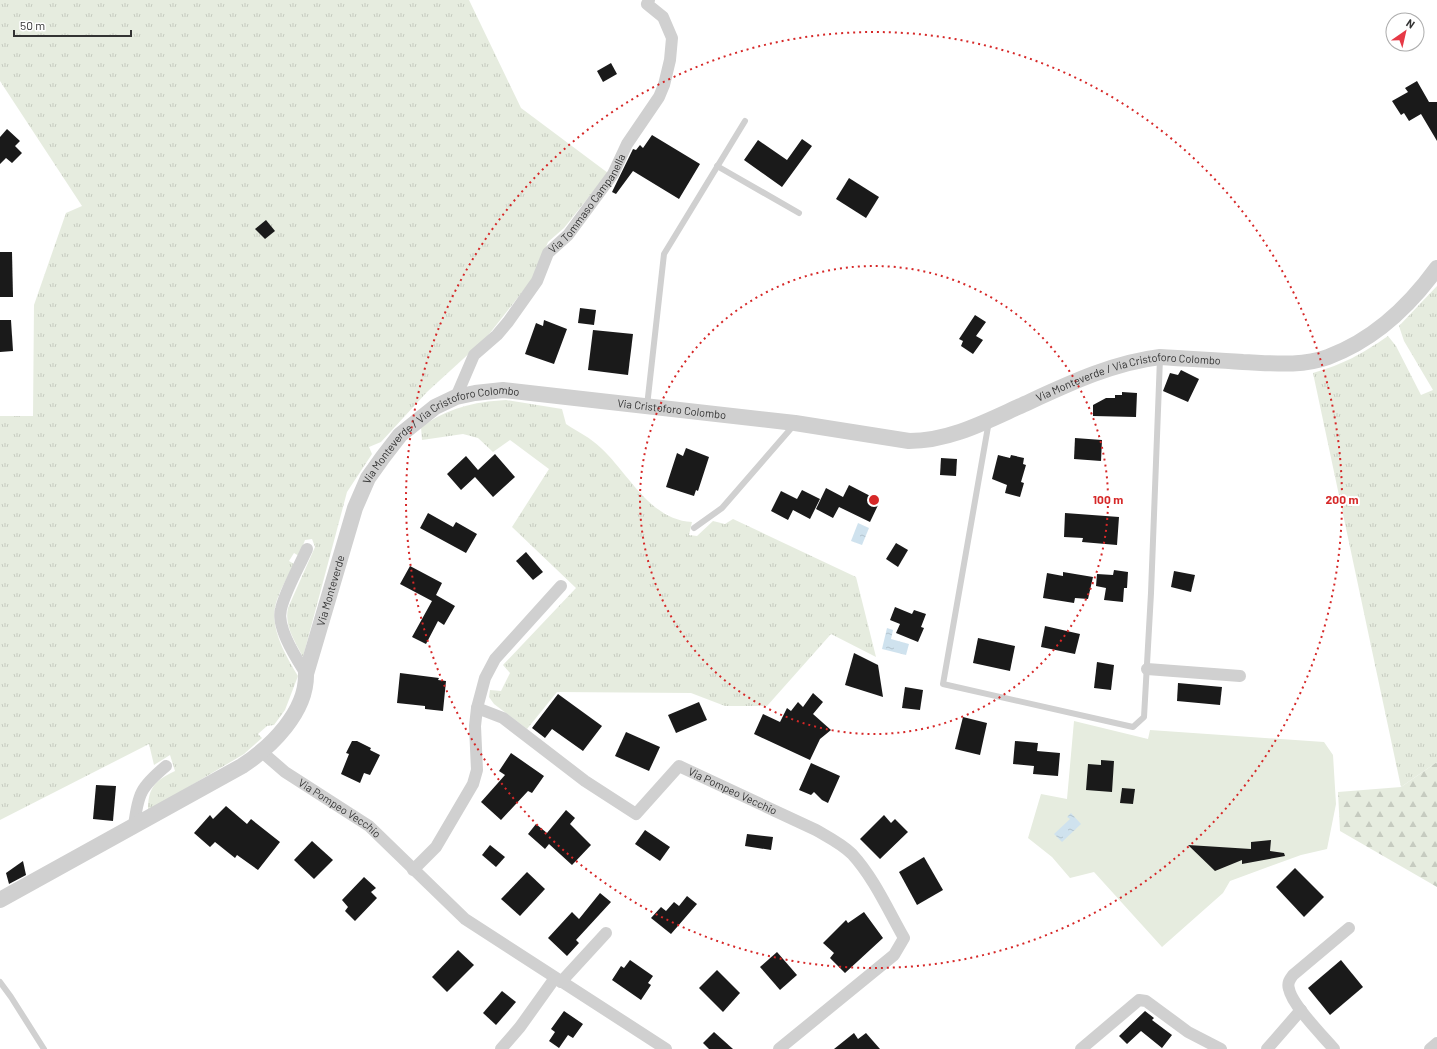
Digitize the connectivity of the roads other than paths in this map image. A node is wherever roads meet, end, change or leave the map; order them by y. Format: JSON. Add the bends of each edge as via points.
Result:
{"nodes":[{"id":1,"x":649,"y":0,"type":"edge"},
{"id":2,"x":745,"y":121,"type":"dead end"},
{"id":3,"x":717,"y":166,"type":"junction"},
{"id":4,"x":799,"y":213,"type":"dead end"},
{"id":5,"x":1437,"y":268,"type":"edge"},
{"id":6,"x":1160,"y":357,"type":"junction"},
{"id":7,"x":547,"y":396,"type":"joint"},
{"id":8,"x":456,"y":398,"type":"junction"},
{"id":9,"x":647,"y":408,"type":"junction"},
{"id":10,"x":989,"y":420,"type":"junction"},
{"id":11,"x":795,"y":424,"type":"junction"},
{"id":12,"x":355,"y":508,"type":"joint"},
{"id":13,"x":694,"y":528,"type":"dead end"},
{"id":14,"x":307,"y":549,"type":"dead end"},
{"id":15,"x":561,"y":586,"type":"dead end"},
{"id":16,"x":1147,"y":669,"type":"junction"},
{"id":17,"x":306,"y":674,"type":"junction"},
{"id":18,"x":1240,"y":676,"type":"dead end"},
{"id":19,"x":476,"y":708,"type":"junction"},
{"id":20,"x":256,"y":756,"type":"junction"},
{"id":21,"x":166,"y":766,"type":"dead end"},
{"id":22,"x":134,"y":826,"type":"junction"},
{"id":23,"x":413,"y":870,"type":"junction"},
{"id":24,"x":0,"y":900,"type":"edge"},
{"id":25,"x":1349,"y":928,"type":"dead end"},
{"id":26,"x":606,"y":933,"type":"dead end"},
{"id":27,"x":558,"y":980,"type":"junction"},
{"id":28,"x":0,"y":982,"type":"edge"},
{"id":29,"x":1301,"y":1010,"type":"junction"},
{"id":30,"x":1437,"y":1043,"type":"edge"},
{"id":31,"x":44,"y":1049,"type":"edge"},
{"id":32,"x":501,"y":1049,"type":"edge"},
{"id":33,"x":666,"y":1049,"type":"edge"},
{"id":34,"x":779,"y":1049,"type":"edge"},
{"id":35,"x":1081,"y":1049,"type":"edge"},
{"id":36,"x":1221,"y":1049,"type":"edge"},
{"id":37,"x":1267,"y":1049,"type":"edge"},
{"id":38,"x":1334,"y":1049,"type":"edge"},
{"id":39,"x":1430,"y":1049,"type":"edge"}],
"edges":[{"from":1,"to":8,"type":"street","name":"Via Tommaso Campanella","via":[[647,4],[663,17],[672,38],[670,60],[659,98],[630,139],[613,174],[568,235],[548,253],[537,281],[500,330],[474,355]]},
{"from":2,"to":3,"type":"lane"},
{"from":3,"to":4,"type":"lane"},
{"from":3,"to":9,"type":"lane","via":[[664,254]]},
{"from":5,"to":6,"type":"street","name":"Via Monteverde / Via Cristoforo Colombo","via":[[1420,291],[1378,332],[1327,358],[1282,364]]},
{"from":6,"to":10,"type":"street","name":"Via Monteverde / Via Cristoforo Colombo","via":[[1090,375]]},
{"from":6,"to":16,"type":"lane"},
{"from":7,"to":8,"type":"street","name":"Via Monteverde / Via Cristoforo Colombo","via":[[503,390]]},
{"from":7,"to":9,"type":"street","name":"Via Cristoforo Colombo"},
{"from":8,"to":12,"type":"street","name":"Via Monteverde / Via Cristoforo Colombo","via":[[435,407],[400,435],[368,478]]},
{"from":9,"to":11,"type":"street","name":"Via Cristoforo Colombo"},
{"from":10,"to":11,"type":"street","name":"Via Monteverde / Via Cristoforo Colombo","via":[[928,441],[909,441]]},
{"from":10,"to":16,"type":"lane","via":[[943,684],[1133,727],[1144,717]]},
{"from":11,"to":13,"type":"lane","via":[[722,508]]},
{"from":12,"to":17,"type":"street","name":"Via Monteverde"},
{"from":14,"to":17,"type":"street","via":[[280,610],[283,629]]},
{"from":15,"to":19,"type":"street","via":[[495,659],[485,678]]},
{"from":16,"to":18,"type":"street"},
{"from":17,"to":20,"type":"street","via":[[297,710],[285,728]]},
{"from":19,"to":23,"type":"street","via":[[477,770],[473,784],[436,847]]},
{"from":19,"to":34,"type":"street","name":"Via Pompeo Vecchio","via":[[503,718],[585,781],[636,814],[679,766],[816,830],[836,841],[851,854],[866,872],[904,938],[894,955]]},
{"from":20,"to":22,"type":"street"},
{"from":20,"to":23,"type":"street","name":"Via Pompeo Vecchio","via":[[369,826]]},
{"from":21,"to":22,"type":"street","via":[[147,781],[137,802]]},
{"from":22,"to":24,"type":"street"},
{"from":23,"to":27,"type":"street","name":"Via Pompeo Vecchio","via":[[465,919]]},
{"from":25,"to":29,"type":"street","via":[[1289,980],[1288,988],[1292,999]]},
{"from":26,"to":27,"type":"street"},
{"from":27,"to":32,"type":"street"},
{"from":27,"to":33,"type":"street","name":"Via Pompeo Vecchio"},
{"from":28,"to":31,"type":"lane"},
{"from":29,"to":37,"type":"street"},
{"from":29,"to":38,"type":"street"},
{"from":30,"to":39,"type":"street"},
{"from":35,"to":36,"type":"street","via":[[1138,1000],[1146,1001],[1188,1032]]}]}
